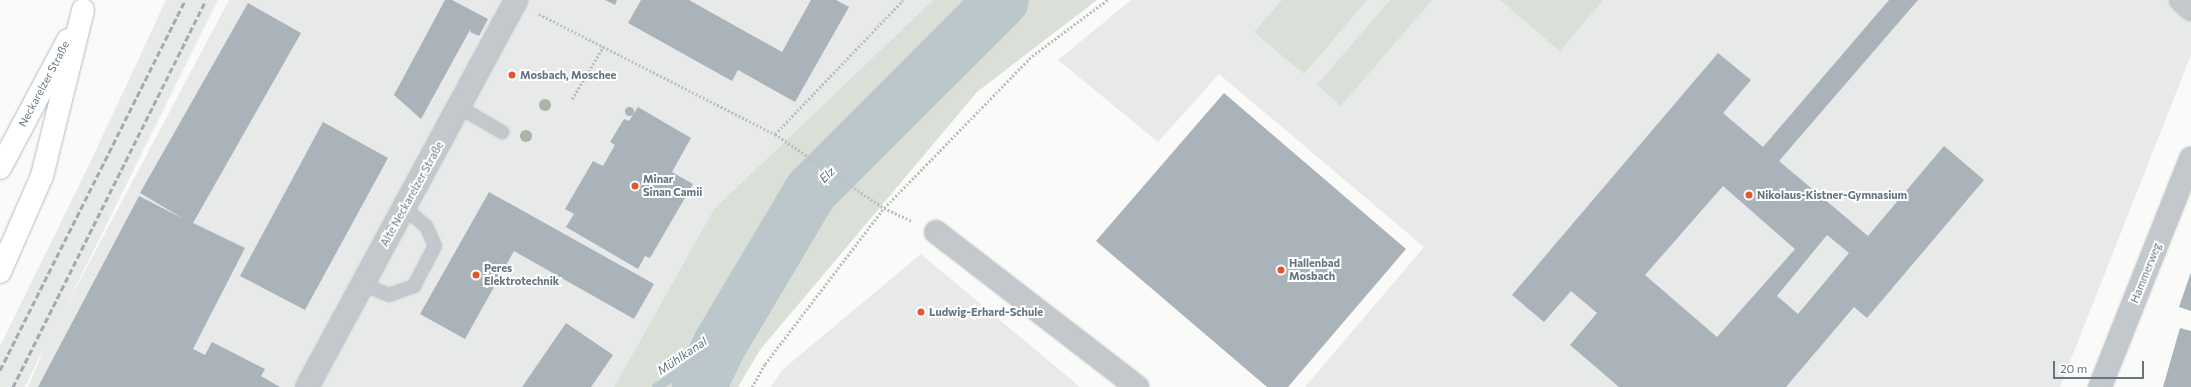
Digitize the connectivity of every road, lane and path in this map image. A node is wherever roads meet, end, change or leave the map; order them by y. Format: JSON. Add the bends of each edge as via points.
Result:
{"nodes":[{"id":1,"x":516,"y":0,"type":"edge"},
{"id":2,"x":903,"y":0,"type":"edge"},
{"id":3,"x":1107,"y":0,"type":"edge"},
{"id":4,"x":2181,"y":0,"type":"edge"},
{"id":5,"x":86,"y":5,"type":"edge"},
{"id":6,"x":2191,"y":9,"type":"edge"},
{"id":7,"x":557,"y":23,"type":"dead end"},
{"id":8,"x":603,"y":47,"type":"junction"},
{"id":9,"x":572,"y":99,"type":"dead end"},
{"id":10,"x":459,"y":107,"type":"junction"},
{"id":11,"x":502,"y":132,"type":"dead end"},
{"id":12,"x":775,"y":134,"type":"junction"},
{"id":13,"x":2191,"y":158,"type":"edge"},
{"id":14,"x":0,"y":168,"type":"edge"},
{"id":15,"x":404,"y":208,"type":"junction"},
{"id":16,"x":884,"y":208,"type":"junction"},
{"id":17,"x":936,"y":232,"type":"dead end"},
{"id":18,"x":0,"y":272,"type":"edge"},
{"id":19,"x":362,"y":284,"type":"junction"},
{"id":20,"x":307,"y":387,"type":"edge"},
{"id":21,"x":752,"y":387,"type":"edge"},
{"id":22,"x":1137,"y":387,"type":"edge"},
{"id":23,"x":2100,"y":387,"type":"edge"}],
"edges":[{"from":1,"to":10,"type":"street","name":"Alte Neckarelzer Straße"},
{"from":2,"to":12,"type":"path"},
{"from":3,"to":16,"type":"path","via":[[1032,56]]},
{"from":4,"to":6,"type":"street"},
{"from":5,"to":14,"type":"main road","name":"Neckarelzer Straße"},
{"from":5,"to":18,"type":"main road","via":[[42,176]]},
{"from":7,"to":8,"type":"path"},
{"from":8,"to":9,"type":"path"},
{"from":8,"to":12,"type":"path"},
{"from":10,"to":11,"type":"lane"},
{"from":10,"to":15,"type":"street","name":"Alte Neckarelzer Straße"},
{"from":12,"to":16,"type":"path"},
{"from":13,"to":23,"type":"street","name":"Hammerweg"},
{"from":15,"to":19,"type":"street","name":"Alte Neckarelzer Straße"},
{"from":15,"to":19,"type":"lane","via":[[426,226],[436,246],[414,286],[389,294]]},
{"from":16,"to":21,"type":"path","via":[[765,364]]},
{"from":17,"to":22,"type":"street"},
{"from":19,"to":20,"type":"street","name":"Alte Neckarelzer Straße"}]}
